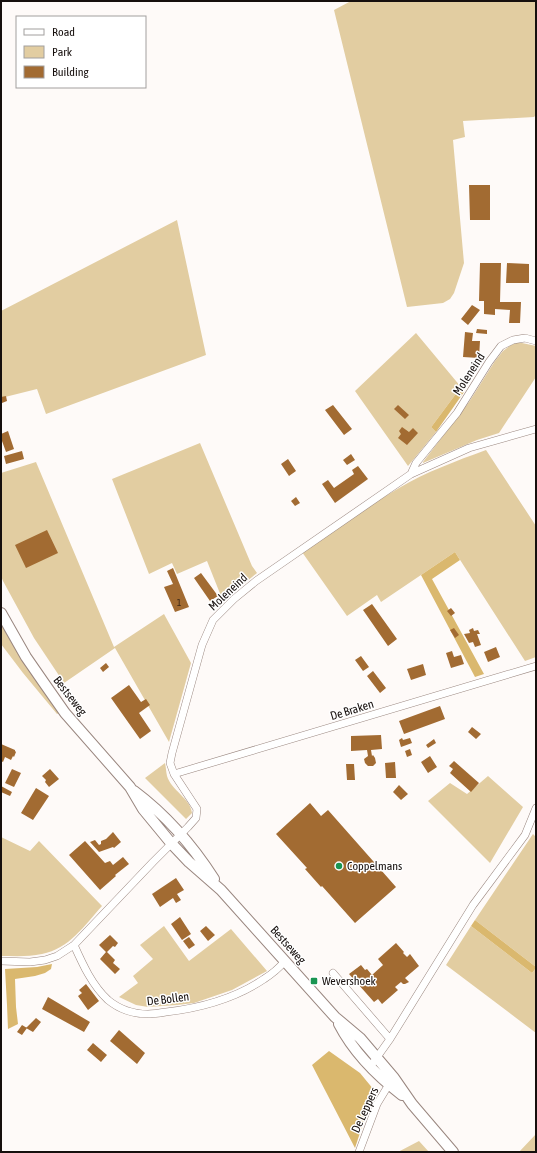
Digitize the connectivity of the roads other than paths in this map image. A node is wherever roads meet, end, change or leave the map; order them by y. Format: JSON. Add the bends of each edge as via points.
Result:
{"nodes":[{"id":1,"x":536,"y":341,"type":"edge"},
{"id":2,"x":536,"y":429,"type":"edge"},
{"id":3,"x":411,"y":474,"type":"junction"},
{"id":4,"x":1,"y":613,"type":"edge"},
{"id":5,"x":536,"y":666,"type":"edge"},
{"id":6,"x":174,"y":774,"type":"junction"},
{"id":7,"x":130,"y":787,"type":"junction"},
{"id":8,"x":536,"y":808,"type":"edge"},
{"id":9,"x":180,"y":834,"type":"junction"},
{"id":10,"x":171,"y":843,"type":"junction"},
{"id":11,"x":221,"y":890,"type":"junction"},
{"id":12,"x":74,"y":945,"type":"junction"},
{"id":13,"x":1,"y":961,"type":"edge"},
{"id":14,"x":285,"y":961,"type":"junction"},
{"id":15,"x":333,"y":973,"type":"dead end"},
{"id":16,"x":335,"y":1017,"type":"junction"},
{"id":17,"x":390,"y":1039,"type":"junction"},
{"id":18,"x":377,"y":1057,"type":"junction"},
{"id":19,"x":370,"y":1067,"type":"junction"},
{"id":20,"x":391,"y":1081,"type":"junction"},
{"id":21,"x":359,"y":1152,"type":"edge"},
{"id":22,"x":453,"y":1152,"type":"edge"}],
"edges":[{"from":1,"to":3,"type":"street","name":"Moleneind","via":[[526,338],[513,340],[501,346],[457,413],[416,463]]},
{"from":2,"to":3,"type":"street","name":"Moleneind","via":[[469,448]]},
{"from":3,"to":6,"type":"street","name":"Moleneind","via":[[256,581],[213,620],[202,645],[172,753],[170,763]]},
{"from":4,"to":7,"type":"main road","name":"Bestseweg","via":[[26,657],[56,701]]},
{"from":5,"to":6,"type":"street","name":"De Braken"},
{"from":6,"to":9,"type":"street","name":"Moleneind","via":[[197,809],[196,818]]},
{"from":7,"to":9,"type":"main road","name":"Bestseweg","via":[[150,803]]},
{"from":7,"to":10,"type":"main road","name":"Bestseweg","via":[[143,809]]},
{"from":8,"to":17,"type":"street","via":[[525,835],[473,905]]},
{"from":9,"to":10,"type":"street","name":"Moleneind"},
{"from":9,"to":11,"type":"main road","name":"Bestseweg"},
{"from":10,"to":11,"type":"main road","name":"Bestseweg"},
{"from":10,"to":12,"type":"street"},
{"from":11,"to":14,"type":"main road","name":"Bestseweg"},
{"from":12,"to":13,"type":"street","via":[[45,960]]},
{"from":12,"to":14,"type":"street","name":"De Bollen","via":[[89,976],[109,1000],[121,1008],[149,1014],[192,1007],[228,997],[265,979]]},
{"from":14,"to":16,"type":"main road","name":"Bestseweg"},
{"from":15,"to":17,"type":"street"},
{"from":16,"to":18,"type":"main road","name":"Bestseweg","via":[[360,1038]]},
{"from":16,"to":19,"type":"main road","name":"Bestseweg","via":[[352,1046]]},
{"from":17,"to":18,"type":"street"},
{"from":18,"to":19,"type":"street"},
{"from":18,"to":20,"type":"main road","name":"Bestseweg"},
{"from":19,"to":20,"type":"main road","name":"Bestseweg"},
{"from":20,"to":21,"type":"street","name":"De Leppers","via":[[377,1104]]},
{"from":20,"to":22,"type":"main road","name":"Bestseweg"}]}
